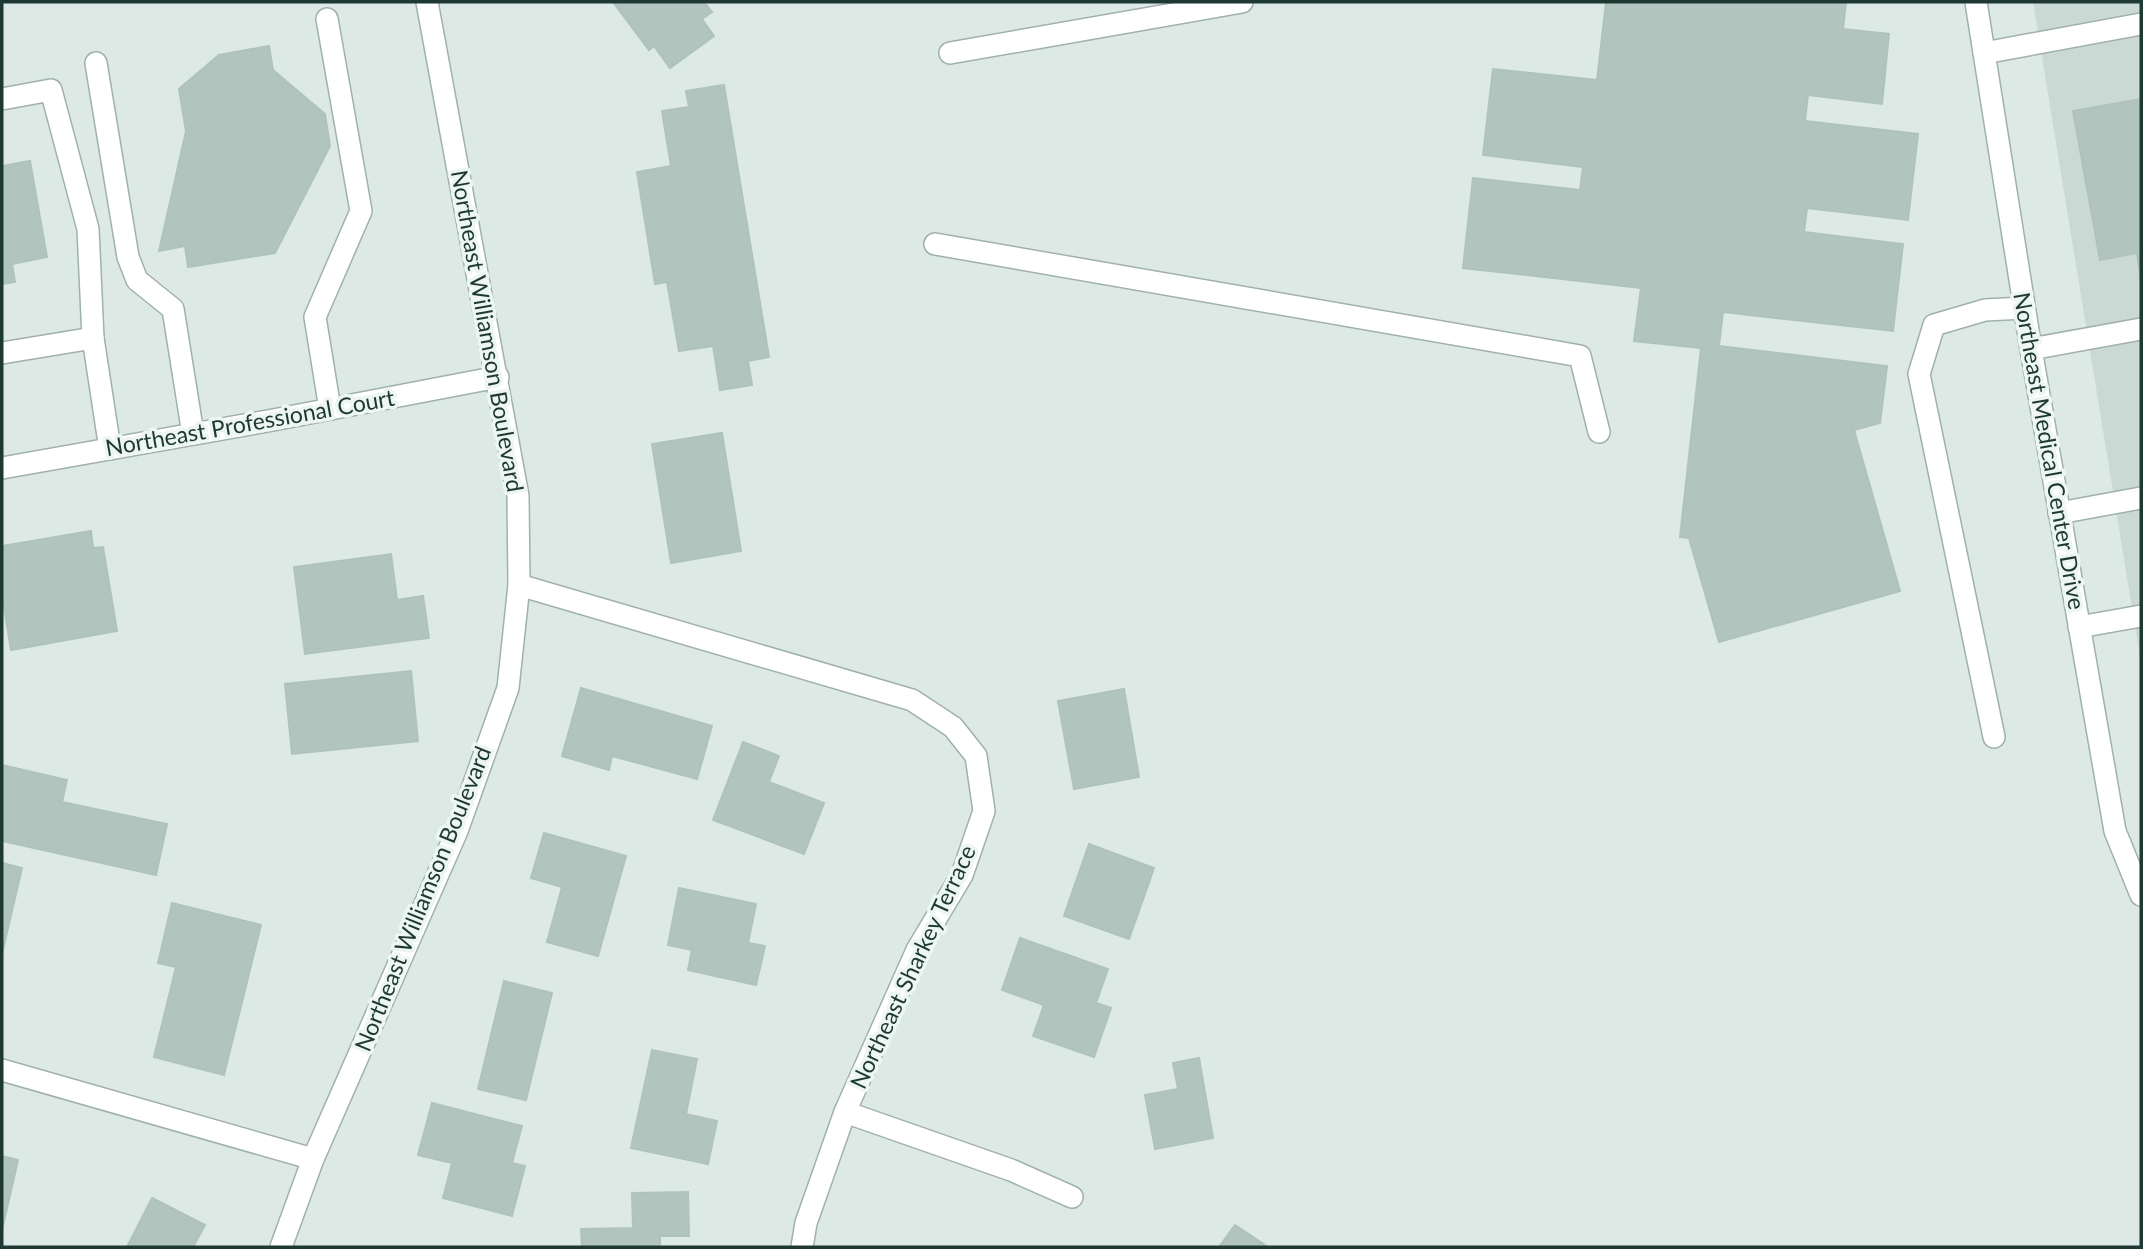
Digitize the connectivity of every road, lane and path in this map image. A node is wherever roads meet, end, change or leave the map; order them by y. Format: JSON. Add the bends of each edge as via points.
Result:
{"nodes":[{"id":1,"x":427,"y":2,"type":"edge"},
{"id":2,"x":1242,"y":2,"type":"edge"},
{"id":3,"x":1976,"y":2,"type":"edge"},
{"id":4,"x":327,"y":19,"type":"dead end"},
{"id":5,"x":2141,"y":23,"type":"edge"},
{"id":6,"x":950,"y":53,"type":"dead end"},
{"id":7,"x":1984,"y":53,"type":"junction"},
{"id":8,"x":96,"y":63,"type":"dead end"},
{"id":9,"x":2,"y":99,"type":"edge"},
{"id":10,"x":934,"y":244,"type":"dead end"},
{"id":11,"x":2024,"y":308,"type":"junction"},
{"id":12,"x":2141,"y":329,"type":"edge"},
{"id":13,"x":93,"y":338,"type":"junction"},
{"id":14,"x":2031,"y":349,"type":"junction"},
{"id":15,"x":2,"y":353,"type":"edge"},
{"id":16,"x":498,"y":377,"type":"junction"},
{"id":17,"x":330,"y":409,"type":"junction"},
{"id":18,"x":1599,"y":432,"type":"dead end"},
{"id":19,"x":193,"y":434,"type":"junction"},
{"id":20,"x":110,"y":449,"type":"junction"},
{"id":21,"x":2,"y":468,"type":"edge"},
{"id":22,"x":2141,"y":498,"type":"edge"},
{"id":23,"x":2059,"y":513,"type":"junction"},
{"id":24,"x":519,"y":585,"type":"junction"},
{"id":25,"x":2141,"y":616,"type":"edge"},
{"id":26,"x":2079,"y":627,"type":"junction"},
{"id":27,"x":1994,"y":737,"type":"dead end"},
{"id":28,"x":2141,"y":895,"type":"edge"},
{"id":29,"x":2,"y":1070,"type":"edge"},
{"id":30,"x":845,"y":1112,"type":"junction"},
{"id":31,"x":313,"y":1159,"type":"junction"},
{"id":32,"x":1072,"y":1197,"type":"dead end"},
{"id":33,"x":281,"y":1247,"type":"edge"},
{"id":34,"x":802,"y":1247,"type":"edge"}],
"edges":[{"from":1,"to":16,"type":"street","name":"Northeast Williamson Boulevard"},
{"from":2,"to":6,"type":"street"},
{"from":3,"to":7,"type":"street","name":"Northeast Medical Center Drive"},
{"from":4,"to":17,"type":"street","via":[[361,211],[315,317]]},
{"from":5,"to":7,"type":"street"},
{"from":7,"to":11,"type":"street","name":"Northeast Medical Center Drive"},
{"from":8,"to":19,"type":"street","via":[[128,257],[137,280],[173,309]]},
{"from":9,"to":13,"type":"street","via":[[51,90],[88,229]]},
{"from":10,"to":18,"type":"street","via":[[1580,356]]},
{"from":11,"to":14,"type":"street","name":"Northeast Medical Center Drive"},
{"from":11,"to":27,"type":"street","via":[[1986,310],[1934,325],[1919,374]]},
{"from":12,"to":14,"type":"street"},
{"from":13,"to":15,"type":"street"},
{"from":13,"to":20,"type":"street"},
{"from":14,"to":23,"type":"street","name":"Northeast Medical Center Drive"},
{"from":16,"to":17,"type":"street","name":"Northeast Professional Court"},
{"from":16,"to":24,"type":"street","name":"Northeast Williamson Boulevard","via":[[518,496]]},
{"from":17,"to":19,"type":"street","name":"Northeast Professional Court"},
{"from":19,"to":20,"type":"street","name":"Northeast Professional Court"},
{"from":20,"to":21,"type":"street","name":"Northeast Professional Court"},
{"from":22,"to":23,"type":"street"},
{"from":23,"to":26,"type":"street","name":"Northeast Medical Center Drive"},
{"from":24,"to":30,"type":"street","name":"Northeast Sharkey Terrace","via":[[912,700],[953,727],[976,755],[984,811],[961,875],[917,950]]},
{"from":24,"to":31,"type":"street","name":"Northeast Williamson Boulevard","via":[[508,688],[457,831]]},
{"from":25,"to":26,"type":"street"},
{"from":26,"to":28,"type":"street","name":"Northeast Medical Center Drive","via":[[2115,831]]},
{"from":29,"to":31,"type":"street"},
{"from":30,"to":32,"type":"street","via":[[1010,1170]]},
{"from":30,"to":34,"type":"street","name":"Northeast Sharkey Terrace"},
{"from":31,"to":33,"type":"street","name":"Northeast Williamson Boulevard"}]}
